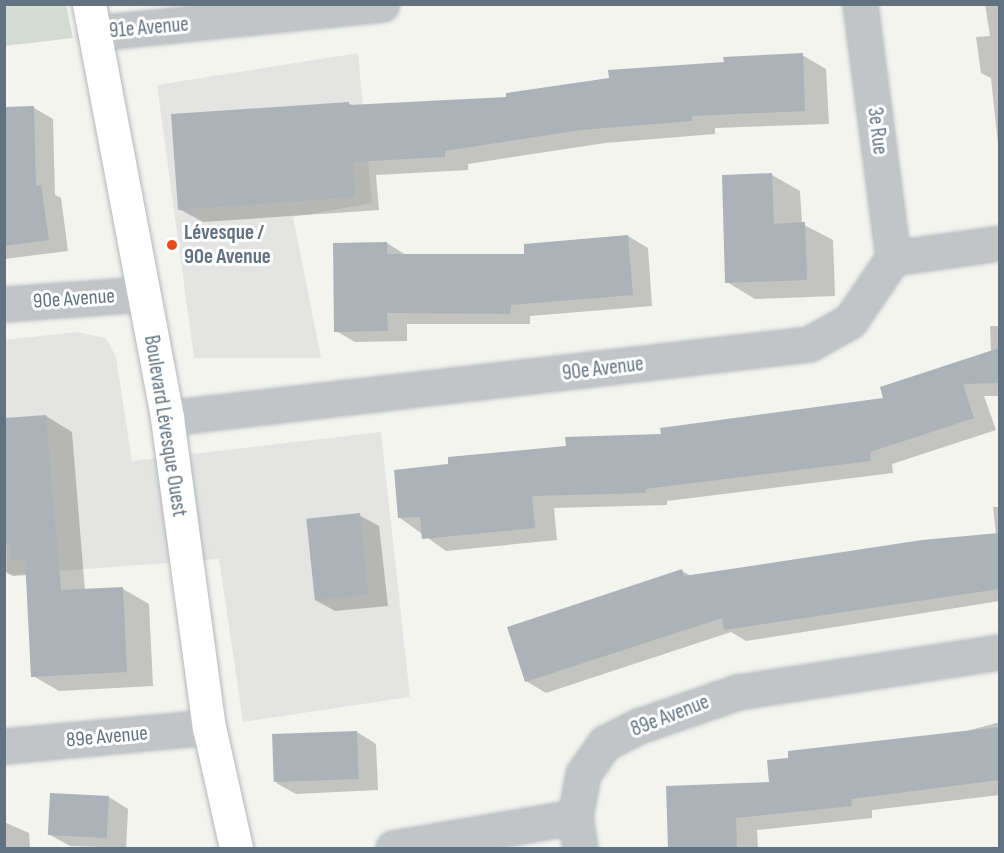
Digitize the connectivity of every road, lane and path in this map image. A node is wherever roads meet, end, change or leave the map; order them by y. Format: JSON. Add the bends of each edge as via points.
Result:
{"nodes":[{"id":1,"x":382,"y":4,"type":"edge"},
{"id":2,"x":860,"y":4,"type":"edge"},
{"id":3,"x":91,"y":19,"type":"edge"},
{"id":4,"x":999,"y":243,"type":"edge"},
{"id":5,"x":893,"y":258,"type":"junction"},
{"id":6,"x":143,"y":294,"type":"junction"},
{"id":7,"x":4,"y":304,"type":"edge"},
{"id":8,"x":167,"y":418,"type":"junction"},
{"id":9,"x":999,"y":652,"type":"edge"},
{"id":10,"x":209,"y":727,"type":"junction"},
{"id":11,"x":4,"y":746,"type":"edge"},
{"id":12,"x":578,"y":833,"type":"edge"},
{"id":13,"x":236,"y":849,"type":"edge"},
{"id":14,"x":393,"y":849,"type":"edge"}],
"edges":[{"from":1,"to":3,"type":"street","name":"91e Avenue"},
{"from":2,"to":5,"type":"street","name":"3e Rue"},
{"from":3,"to":6,"type":"street","name":"Boulevard Lévesque Ouest"},
{"from":4,"to":5,"type":"street"},
{"from":5,"to":8,"type":"street","name":"90e Avenue","via":[[850,321],[809,344]]},
{"from":6,"to":7,"type":"street","name":"90e Avenue"},
{"from":6,"to":8,"type":"street","name":"Boulevard Lévesque Ouest"},
{"from":8,"to":10,"type":"street","name":"Boulevard Lévesque Ouest"},
{"from":9,"to":12,"type":"street","name":"89e Avenue","via":[[738,692],[684,707],[605,743],[583,774]]},
{"from":10,"to":11,"type":"street","name":"89e Avenue"},
{"from":10,"to":13,"type":"street","name":"Boulevard Lévesque Ouest"},
{"from":12,"to":14,"type":"street","name":"89e Avenue"}]}
